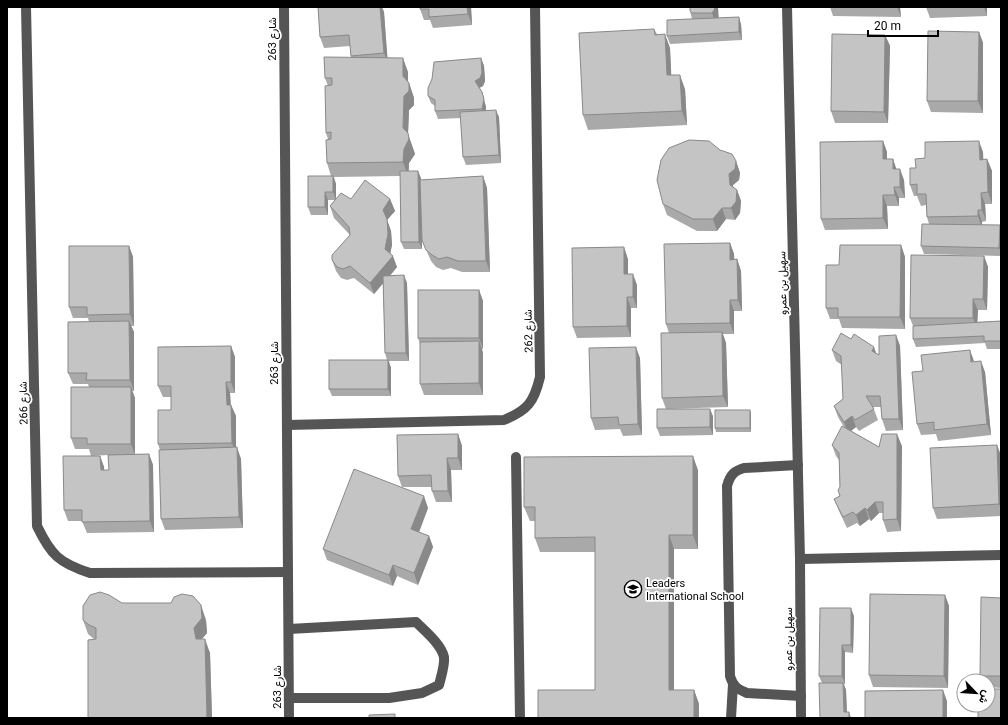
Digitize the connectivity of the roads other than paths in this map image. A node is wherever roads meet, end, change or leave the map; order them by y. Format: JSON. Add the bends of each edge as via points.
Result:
{"nodes":[{"id":1,"x":26,"y":7,"type":"edge"},
{"id":2,"x":284,"y":7,"type":"edge"},
{"id":3,"x":535,"y":7,"type":"edge"},
{"id":4,"x":787,"y":7,"type":"edge"},
{"id":5,"x":287,"y":425,"type":"junction"},
{"id":6,"x":516,"y":457,"type":"dead end"},
{"id":7,"x":798,"y":465,"type":"junction"},
{"id":8,"x":1001,"y":555,"type":"edge"},
{"id":9,"x":800,"y":559,"type":"junction"},
{"id":10,"x":288,"y":572,"type":"junction"},
{"id":11,"x":289,"y":629,"type":"junction"},
{"id":12,"x":733,"y":684,"type":"junction"},
{"id":13,"x":800,"y":696,"type":"junction"},
{"id":14,"x":289,"y":698,"type":"junction"},
{"id":15,"x":289,"y":718,"type":"edge"},
{"id":16,"x":520,"y":718,"type":"edge"},
{"id":17,"x":731,"y":718,"type":"edge"},
{"id":18,"x":801,"y":718,"type":"edge"}],
"edges":[{"from":1,"to":10,"type":"street","name":"شارع 266","via":[[37,526],[57,557],[71,567],[90,573]]},
{"from":2,"to":5,"type":"street","name":"شارع 263"},
{"from":3,"to":5,"type":"street","name":"شارع 262","via":[[540,377],[536,393],[528,406],[504,420]]},
{"from":4,"to":7,"type":"street","name":"سهيل بن عمرو"},
{"from":5,"to":10,"type":"street","name":"شارع 263"},
{"from":6,"to":16,"type":"street"},
{"from":7,"to":9,"type":"street","name":"سهيل بن عمرو"},
{"from":7,"to":12,"type":"street","via":[[744,468],[735,471],[730,477],[730,676]]},
{"from":8,"to":9,"type":"street"},
{"from":9,"to":13,"type":"street","name":"سهيل بن عمرو"},
{"from":10,"to":11,"type":"street","name":"شارع 263"},
{"from":11,"to":14,"type":"street","name":"شارع 263"},
{"from":11,"to":14,"type":"street","via":[[416,622],[435,641],[444,656],[439,685],[422,693],[389,698]]},
{"from":12,"to":13,"type":"street","via":[[747,693]]},
{"from":12,"to":17,"type":"street"},
{"from":13,"to":18,"type":"street","name":"سهيل بن عمرو"},
{"from":14,"to":15,"type":"street","name":"شارع 263"}]}
